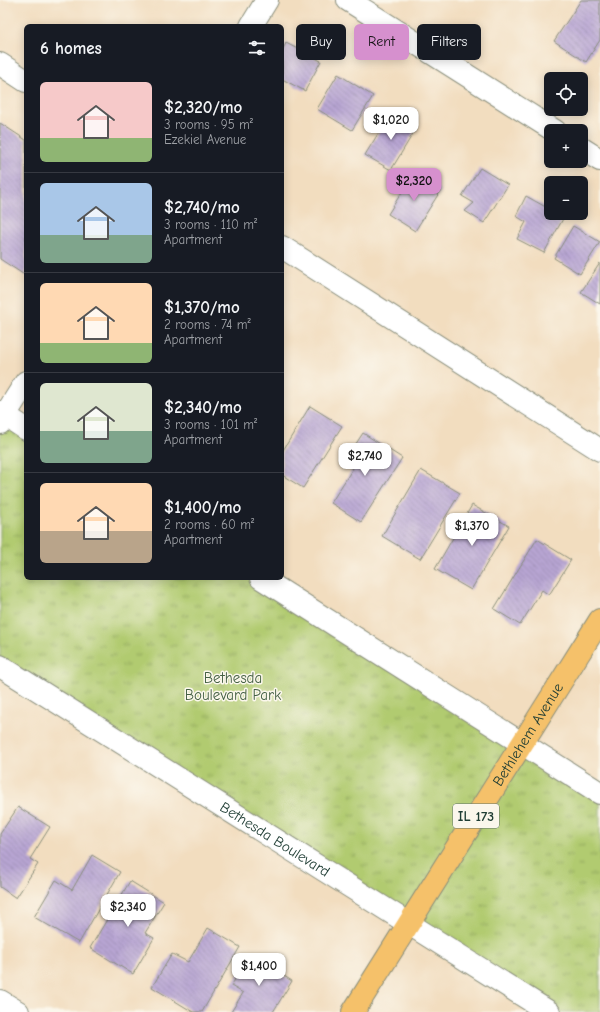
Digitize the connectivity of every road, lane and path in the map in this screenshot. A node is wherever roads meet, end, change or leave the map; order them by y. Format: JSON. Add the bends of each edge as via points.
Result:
{"nodes":[{"id":1,"x":267,"y":0,"type":"edge"},
{"id":2,"x":348,"y":0,"type":"edge"},
{"id":3,"x":252,"y":24,"type":"edge"},
{"id":4,"x":0,"y":64,"type":"edge"},
{"id":5,"x":24,"y":80,"type":"edge"},
{"id":6,"x":544,"y":124,"type":"edge"},
{"id":7,"x":588,"y":152,"type":"edge"},
{"id":8,"x":600,"y":160,"type":"edge"},
{"id":9,"x":284,"y":248,"type":"edge"},
{"id":10,"x":24,"y":385,"type":"edge"},
{"id":11,"x":2,"y":417,"type":"edge"},
{"id":12,"x":24,"y":428,"type":"edge"},
{"id":13,"x":600,"y":450,"type":"edge"},
{"id":14,"x":264,"y":580,"type":"edge"},
{"id":15,"x":600,"y":620,"type":"edge"},
{"id":16,"x":0,"y":666,"type":"edge"},
{"id":17,"x":522,"y":744,"type":"junction"},
{"id":18,"x":600,"y":793,"type":"edge"},
{"id":19,"x":409,"y":924,"type":"junction"},
{"id":20,"x":0,"y":1001,"type":"edge"},
{"id":21,"x":18,"y":1012,"type":"edge"},
{"id":22,"x":353,"y":1012,"type":"edge"},
{"id":23,"x":549,"y":1012,"type":"edge"}],
"edges":[{"from":1,"to":3,"type":"street"},
{"from":2,"to":6,"type":"street"},
{"from":4,"to":5,"type":"street"},
{"from":7,"to":8,"type":"street"},
{"from":9,"to":13,"type":"street"},
{"from":10,"to":11,"type":"street"},
{"from":11,"to":12,"type":"street"},
{"from":14,"to":17,"type":"street"},
{"from":15,"to":17,"type":"main road","name":"Bethlehem Avenue","number":"IL 173"},
{"from":16,"to":19,"type":"street","name":"Bethesda Boulevard"},
{"from":17,"to":18,"type":"street"},
{"from":17,"to":19,"type":"main road","name":"Bethlehem Avenue","number":"IL 173"},
{"from":19,"to":22,"type":"main road","name":"Bethlehem Avenue","number":"IL 173"},
{"from":19,"to":23,"type":"street","name":"Bethesda Boulevard"},
{"from":20,"to":21,"type":"street"}]}
